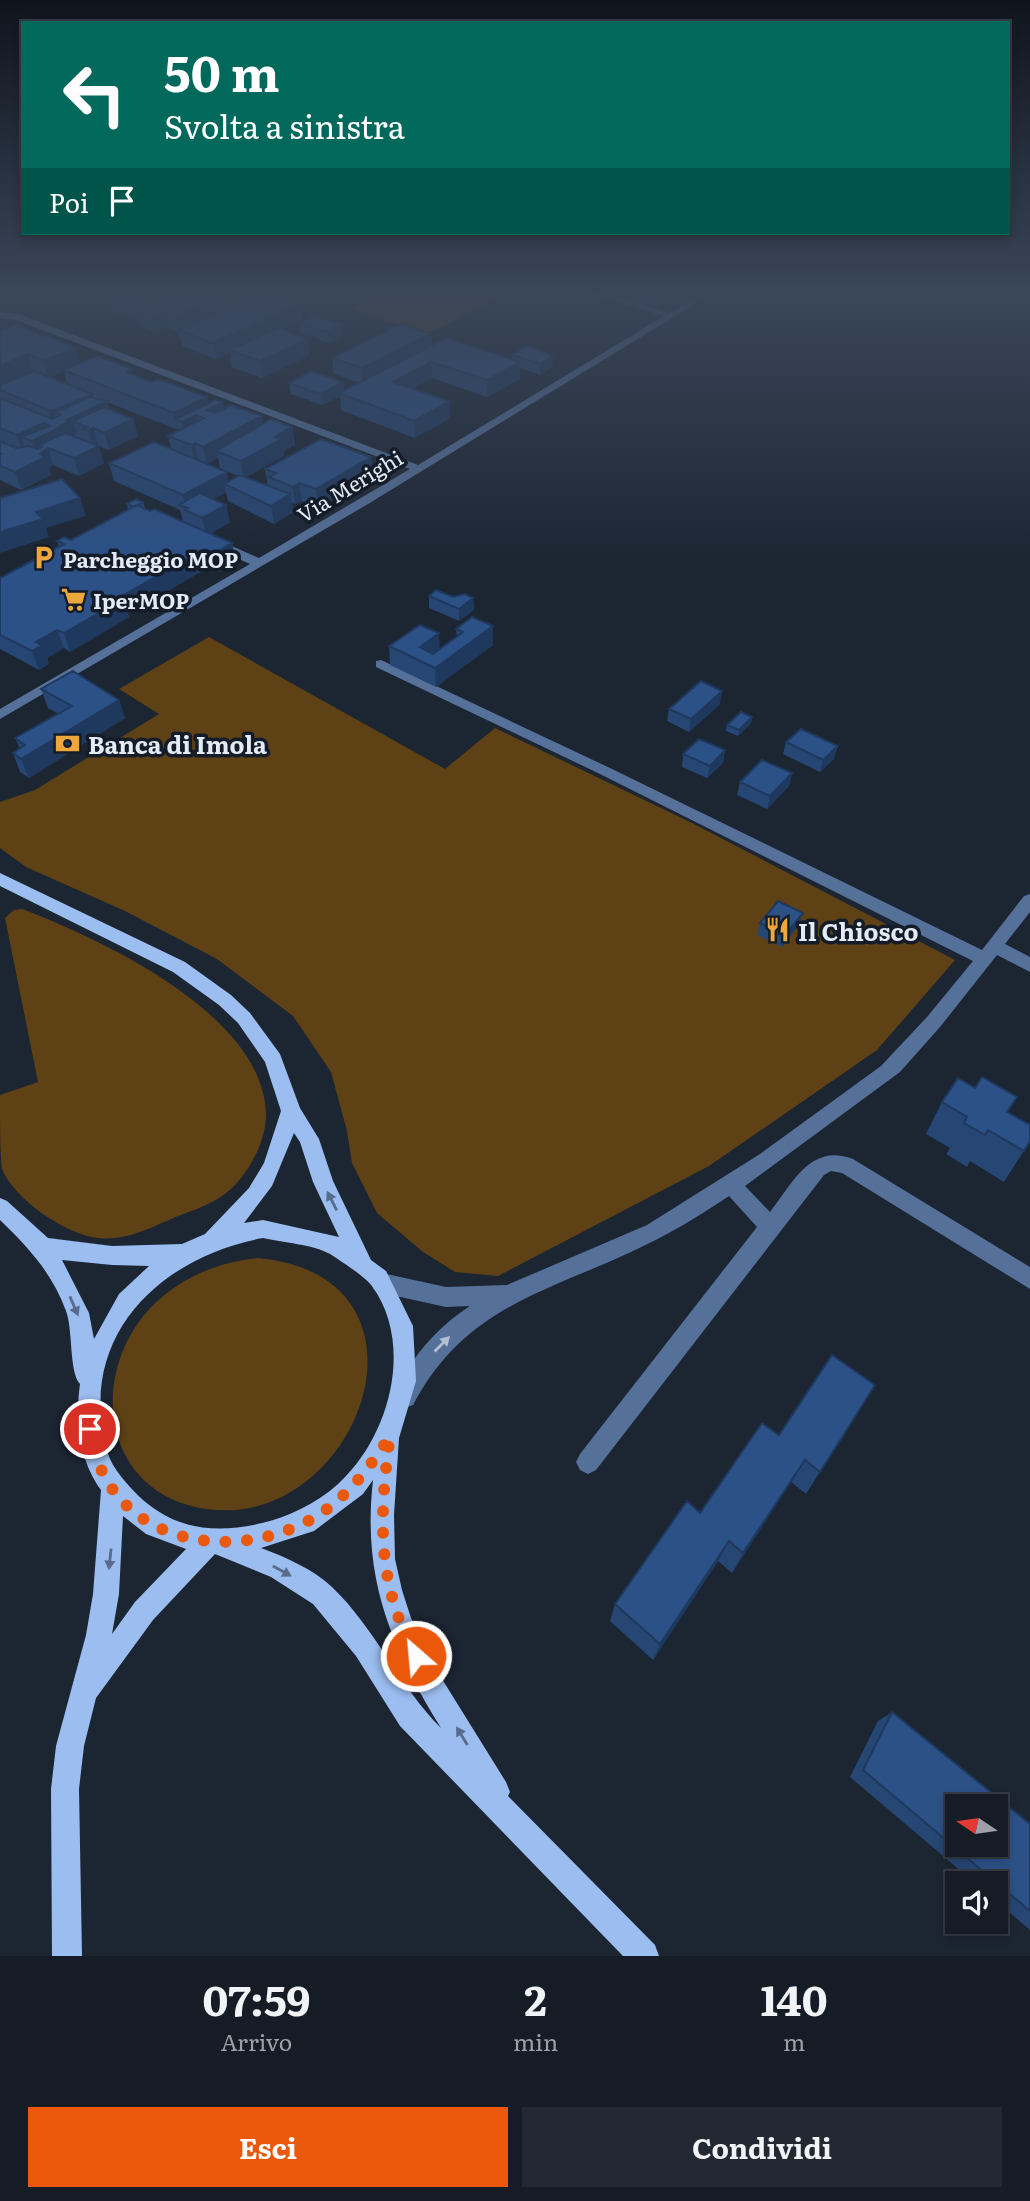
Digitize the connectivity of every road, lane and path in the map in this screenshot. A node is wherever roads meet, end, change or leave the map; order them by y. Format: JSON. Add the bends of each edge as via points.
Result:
{"nodes":[{"id":1,"x":190,"y":382,"type":"edge"},
{"id":2,"x":562,"y":382,"type":"edge"},
{"id":3,"x":419,"y":469,"type":"junction"},
{"id":4,"x":202,"y":538,"type":"edge"},
{"id":5,"x":259,"y":563,"type":"junction"},
{"id":6,"x":381,"y":664,"type":"dead end"},
{"id":7,"x":4,"y":712,"type":"edge"},
{"id":8,"x":0,"y":879,"type":"edge"},
{"id":9,"x":1030,"y":900,"type":"edge"},
{"id":10,"x":989,"y":953,"type":"junction"},
{"id":11,"x":1030,"y":965,"type":"edge"},
{"id":12,"x":291,"y":1111,"type":"junction"},
{"id":13,"x":731,"y":1184,"type":"junction"},
{"id":14,"x":0,"y":1207,"type":"edge"},
{"id":15,"x":770,"y":1227,"type":"junction"},
{"id":16,"x":207,"y":1242,"type":"junction"},
{"id":17,"x":42,"y":1246,"type":"junction"},
{"id":18,"x":182,"y":1254,"type":"junction"},
{"id":19,"x":363,"y":1262,"type":"junction"},
{"id":20,"x":1030,"y":1279,"type":"edge"},
{"id":21,"x":382,"y":1283,"type":"junction"},
{"id":22,"x":510,"y":1294,"type":"junction"},
{"id":23,"x":403,"y":1400,"type":"junction"},
{"id":24,"x":87,"y":1406,"type":"junction"},
{"id":25,"x":390,"y":1436,"type":"junction"},
{"id":26,"x":588,"y":1462,"type":"dead end"},
{"id":27,"x":113,"y":1490,"type":"junction"},
{"id":28,"x":214,"y":1543,"type":"junction"},
{"id":29,"x":80,"y":1702,"type":"junction"},
{"id":30,"x":510,"y":1816,"type":"junction"},
{"id":31,"x":67,"y":1956,"type":"edge"},
{"id":32,"x":644,"y":1956,"type":"edge"}],
"edges":[{"from":1,"to":3,"type":"street"},
{"from":2,"to":3,"type":"street","name":"Via Merighi"},
{"from":3,"to":5,"type":"street","name":"Via Merighi"},
{"from":4,"to":5,"type":"street"},
{"from":5,"to":7,"type":"street","name":"Via Merighi"},
{"from":6,"to":10,"type":"street"},
{"from":8,"to":12,"type":"main road","via":[[179,967],[225,1000],[258,1035],[273,1059]]},
{"from":9,"to":10,"type":"street"},
{"from":10,"to":11,"type":"street"},
{"from":10,"to":13,"type":"street","via":[[898,1062]]},
{"from":12,"to":16,"type":"main road","via":[[270,1174],[238,1216]]},
{"from":19,"to":12,"type":"main road","one_way":true,"via":[[323,1182],[309,1139]]},
{"from":13,"to":15,"type":"street"},
{"from":13,"to":22,"type":"street","via":[[608,1254]]},
{"from":14,"to":17,"type":"main road"},
{"from":15,"to":20,"type":"street","via":[[817,1169],[829,1162],[846,1166]]},
{"from":15,"to":26,"type":"street"},
{"from":16,"to":18,"type":"main road"},
{"from":16,"to":19,"type":"main road","via":[[254,1231],[291,1230],[342,1247]]},
{"from":17,"to":18,"type":"main road","via":[[120,1258]]},
{"from":17,"to":24,"type":"main road","one_way":true,"via":[[78,1313]]},
{"from":18,"to":24,"type":"main road","via":[[152,1275],[126,1303],[92,1370]]},
{"from":19,"to":21,"type":"main road"},
{"from":21,"to":22,"type":"street","via":[[446,1297]]},
{"from":21,"to":23,"type":"main road","via":[[400,1317],[405,1344]]},
{"from":23,"to":22,"type":"street","one_way":true,"via":[[442,1343]]},
{"from":23,"to":25,"type":"main road"},
{"from":24,"to":27,"type":"main road","via":[[93,1451]]},
{"from":25,"to":28,"type":"main road","via":[[368,1471],[338,1501],[301,1524],[261,1539]]},
{"from":30,"to":25,"type":"main road","one_way":true,"via":[[402,1631],[389,1590],[382,1500]]},
{"from":27,"to":28,"type":"main road","via":[[138,1516],[171,1534]]},
{"from":27,"to":29,"type":"main road","one_way":true,"via":[[106,1594]]},
{"from":28,"to":29,"type":"main road","via":[[144,1611]]},
{"from":28,"to":30,"type":"main road","one_way":true,"via":[[279,1568],[322,1595],[365,1647],[410,1716]]},
{"from":29,"to":31,"type":"main road","via":[[65,1789]]},
{"from":30,"to":32,"type":"main road"}]}
